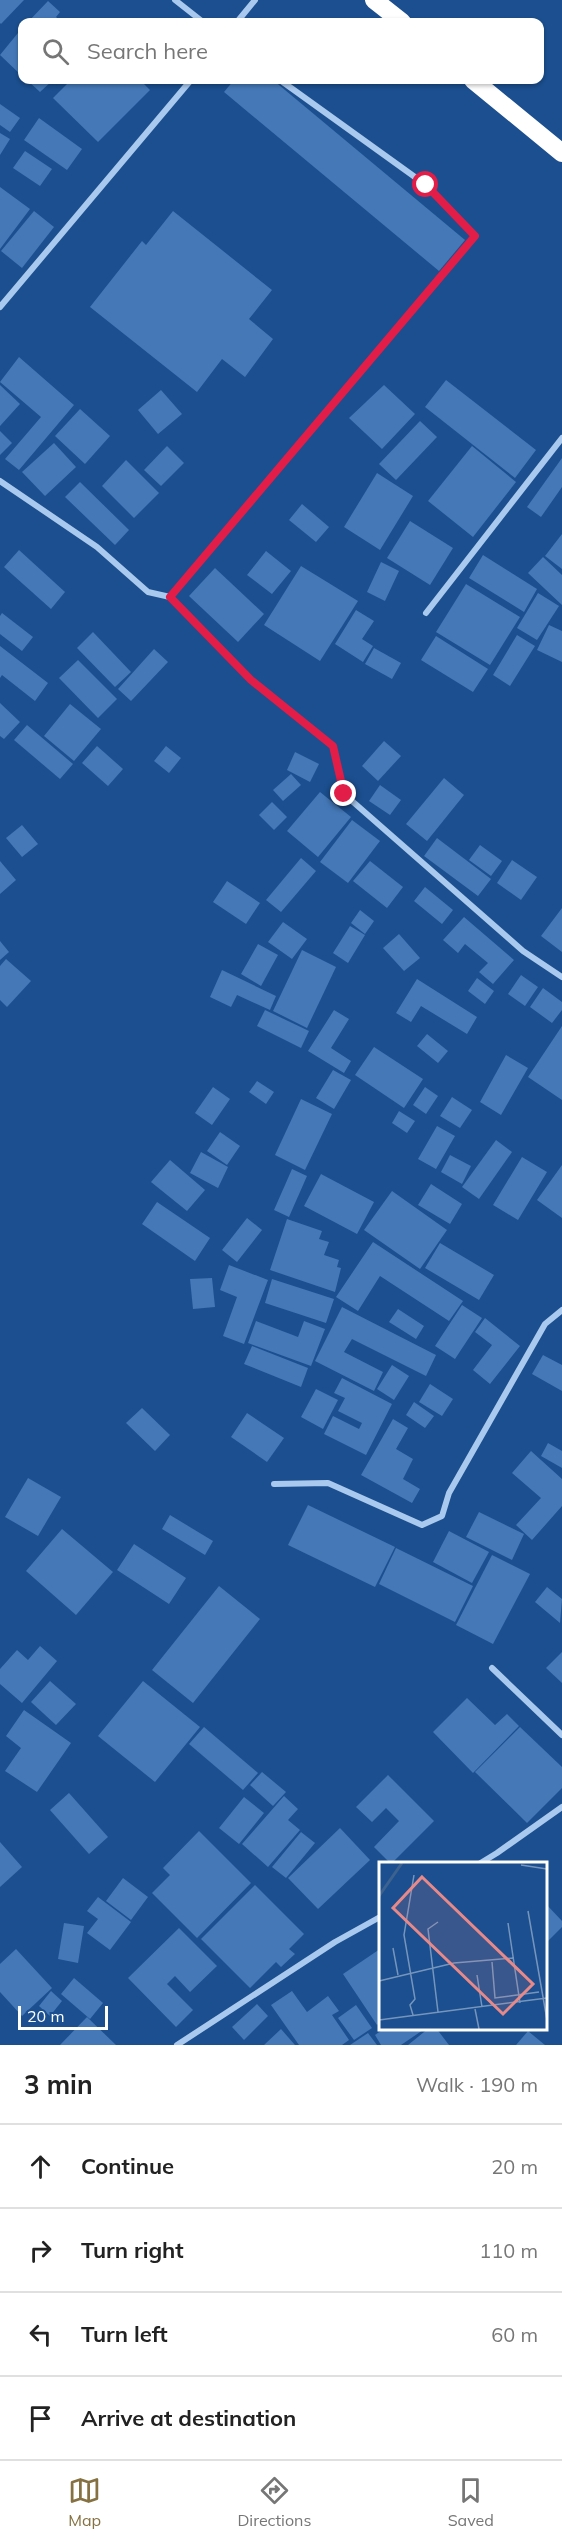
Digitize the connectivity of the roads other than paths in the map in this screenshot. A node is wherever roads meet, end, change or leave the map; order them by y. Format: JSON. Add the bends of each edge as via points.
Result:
{"nodes":[{"id":1,"x":175,"y":0,"type":"edge"},
{"id":2,"x":255,"y":0,"type":"edge"},
{"id":3,"x":374,"y":0,"type":"edge"},
{"id":4,"x":198,"y":18,"type":"edge"},
{"id":5,"x":240,"y":18,"type":"edge"},
{"id":6,"x":397,"y":18,"type":"edge"},
{"id":7,"x":188,"y":84,"type":"edge"},
{"id":8,"x":286,"y":84,"type":"edge"},
{"id":9,"x":478,"y":84,"type":"edge"},
{"id":10,"x":562,"y":153,"type":"edge"},
{"id":11,"x":0,"y":307,"type":"edge"},
{"id":12,"x":562,"y":438,"type":"edge"},
{"id":13,"x":0,"y":481,"type":"edge"},
{"id":14,"x":170,"y":597,"type":"junction"},
{"id":15,"x":426,"y":613,"type":"dead end"},
{"id":16,"x":562,"y":977,"type":"edge"},
{"id":17,"x":562,"y":1310,"type":"edge"},
{"id":18,"x":274,"y":1484,"type":"dead end"},
{"id":19,"x":492,"y":1668,"type":"dead end"},
{"id":20,"x":562,"y":1736,"type":"edge"},
{"id":21,"x":562,"y":1806,"type":"edge"},
{"id":22,"x":481,"y":1862,"type":"edge"},
{"id":23,"x":379,"y":1918,"type":"edge"},
{"id":24,"x":177,"y":2045,"type":"edge"}],
"edges":[{"from":1,"to":4,"type":"street"},
{"from":2,"to":5,"type":"street"},
{"from":3,"to":6,"type":"highway"},
{"from":7,"to":11,"type":"street"},
{"from":8,"to":14,"type":"street","via":[[426,185],[475,236]]},
{"from":9,"to":10,"type":"highway"},
{"from":12,"to":15,"type":"street"},
{"from":13,"to":14,"type":"street","via":[[97,547],[148,592]]},
{"from":14,"to":16,"type":"street","via":[[251,680],[333,746],[344,794],[523,951]]},
{"from":17,"to":18,"type":"street","via":[[545,1324],[448,1493],[442,1516],[422,1525],[328,1483]]},
{"from":19,"to":20,"type":"street"},
{"from":21,"to":22,"type":"street"},
{"from":23,"to":24,"type":"street","via":[[334,1942]]}]}
